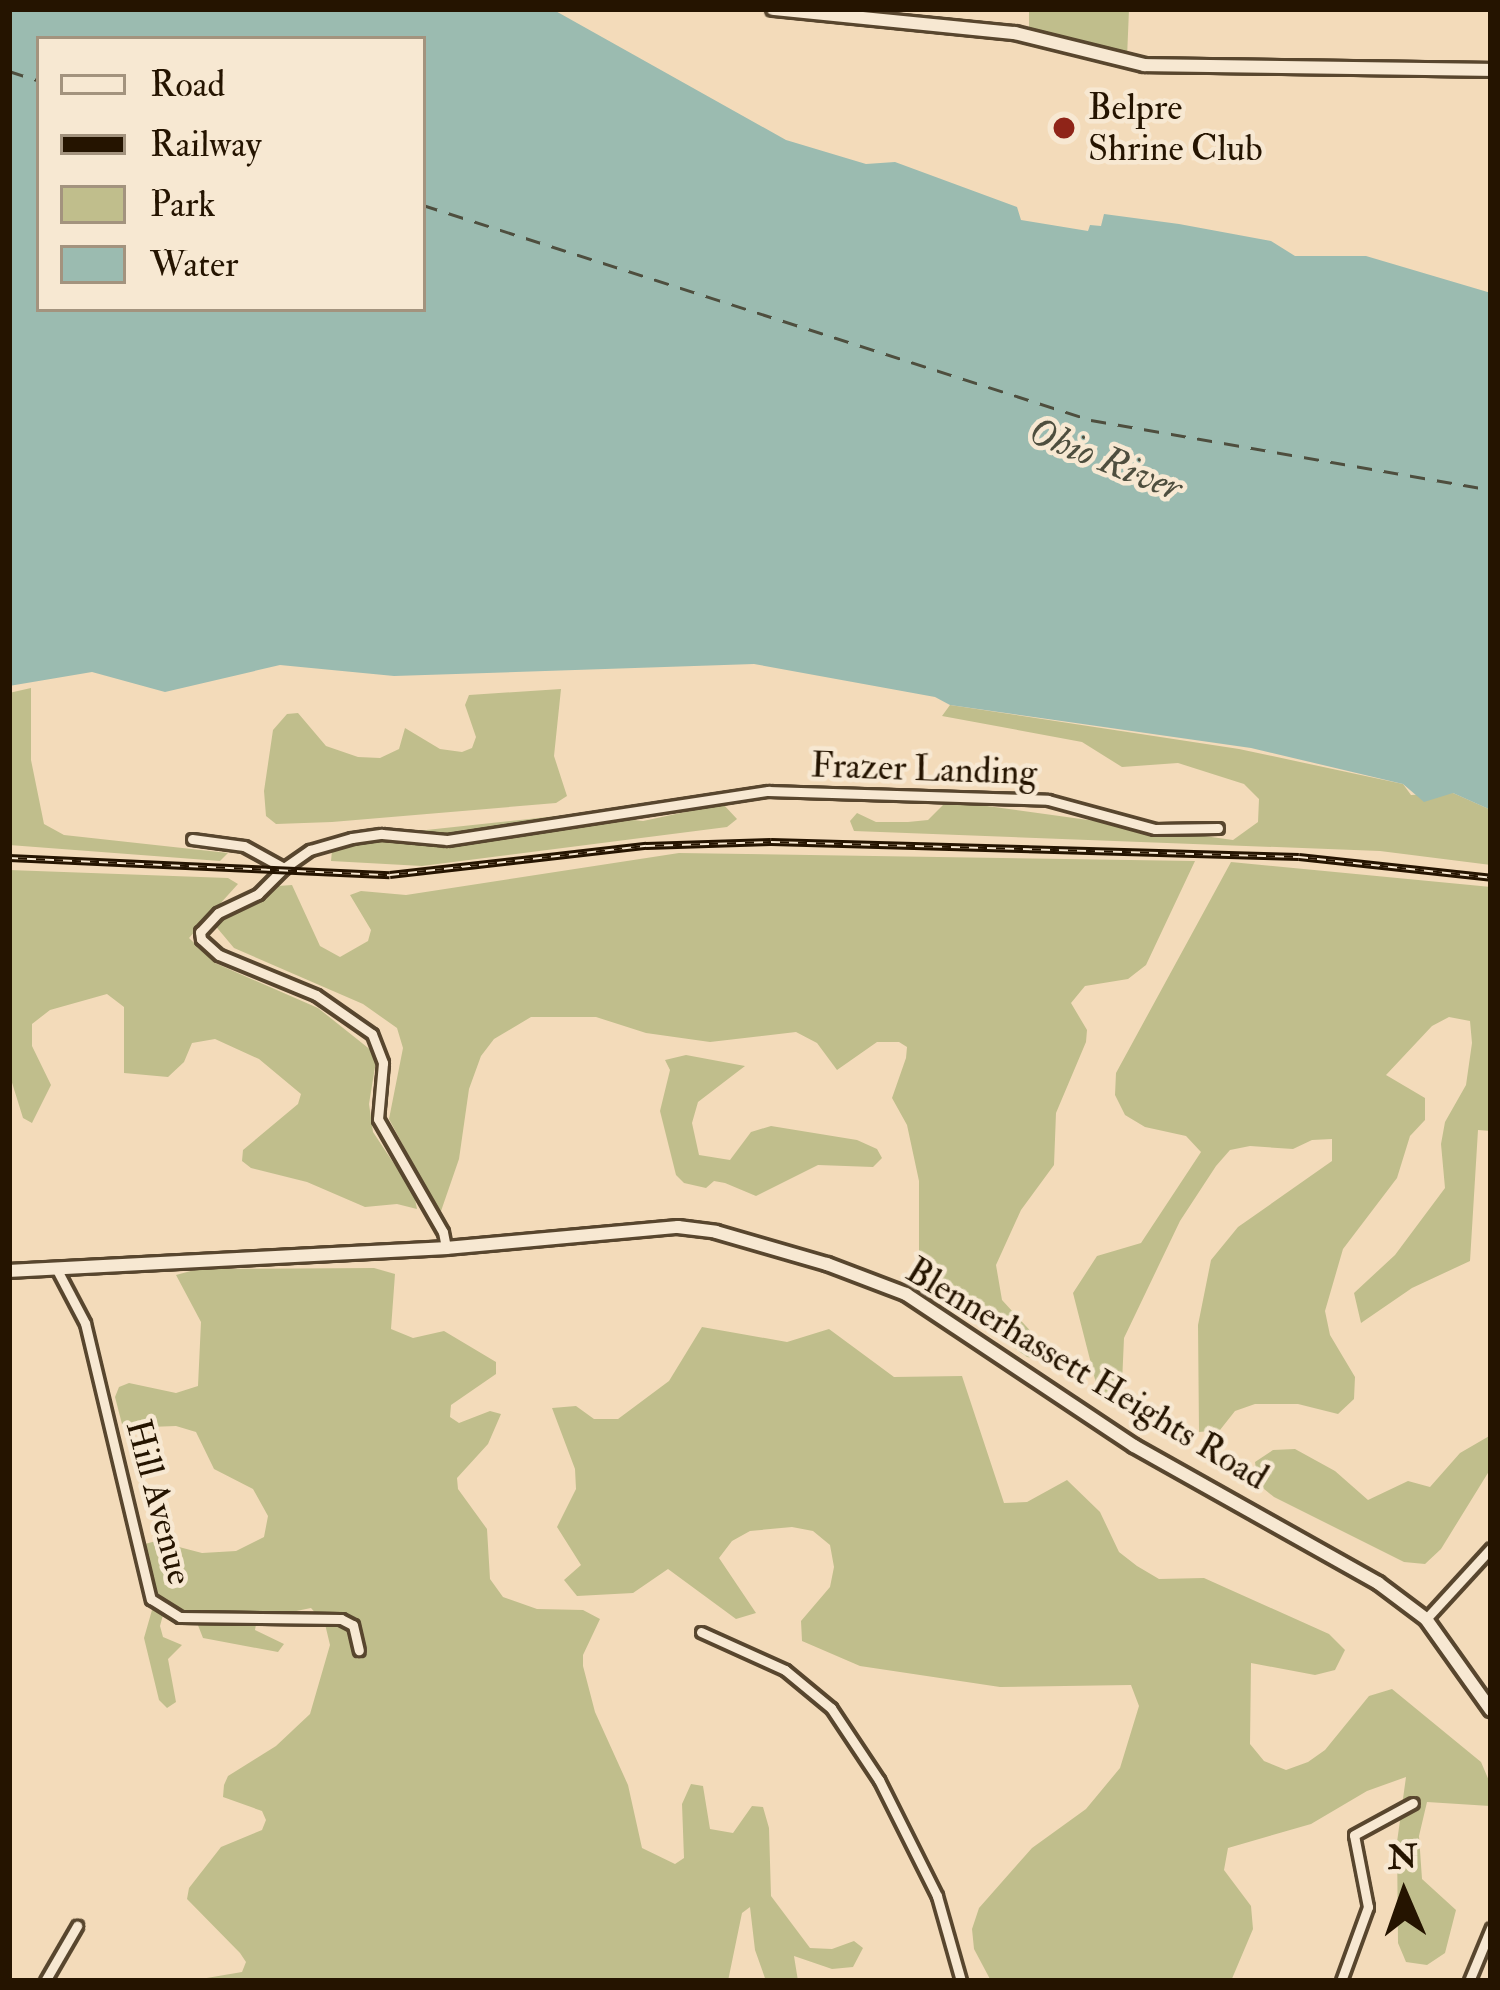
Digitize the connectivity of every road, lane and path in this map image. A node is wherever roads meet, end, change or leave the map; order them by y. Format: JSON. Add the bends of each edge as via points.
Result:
{"nodes":[{"id":1,"x":773,"y":9,"type":"edge"},
{"id":2,"x":1491,"y":70,"type":"edge"},
{"id":3,"x":1218,"y":828,"type":"dead end"},
{"id":4,"x":192,"y":839,"type":"dead end"},
{"id":5,"x":284,"y":868,"type":"junction"},
{"id":6,"x":446,"y":1248,"type":"junction"},
{"id":7,"x":56,"y":1268,"type":"junction"},
{"id":8,"x":9,"y":1271,"type":"edge"},
{"id":9,"x":1491,"y":1548,"type":"edge"},
{"id":10,"x":1426,"y":1618,"type":"junction"},
{"id":11,"x":701,"y":1632,"type":"dead end"},
{"id":12,"x":359,"y":1650,"type":"dead end"},
{"id":13,"x":1491,"y":1710,"type":"edge"},
{"id":14,"x":1413,"y":1803,"type":"dead end"},
{"id":15,"x":77,"y":1926,"type":"dead end"},
{"id":16,"x":1491,"y":1928,"type":"edge"},
{"id":17,"x":45,"y":1981,"type":"edge"},
{"id":18,"x":961,"y":1981,"type":"edge"},
{"id":19,"x":1341,"y":1981,"type":"edge"},
{"id":20,"x":1468,"y":1981,"type":"edge"}],
"edges":[{"from":1,"to":2,"type":"street","via":[[1015,33],[1144,65]]},
{"from":3,"to":5,"type":"street","name":"Frazer Landing","via":[[1155,830],[1048,800],[768,791],[447,840],[382,834],[330,843]]},
{"from":4,"to":5,"type":"street","via":[[244,846]]},
{"from":5,"to":6,"type":"street","name":"Frazer Landing","via":[[258,894],[218,913],[201,939],[219,955],[316,995],[372,1034],[382,1063],[378,1119]]},
{"from":6,"to":7,"type":"street","name":"Blennerhassett Heights Road"},
{"from":6,"to":10,"type":"street","name":"Blennerhassett Heights Road","via":[[695,1228],[872,1279],[965,1330],[1154,1458],[1322,1546]]},
{"from":7,"to":8,"type":"street","name":"Blennerhassett Heights Road"},
{"from":7,"to":12,"type":"street","name":"Hill Avenue","via":[[85,1323],[151,1599],[180,1617],[341,1619],[353,1625]]},
{"from":9,"to":10,"type":"street"},
{"from":10,"to":13,"type":"street","name":"Blennerhassett Heights Road"},
{"from":11,"to":18,"type":"street","via":[[785,1670],[831,1708],[879,1780],[938,1896]]},
{"from":14,"to":19,"type":"street","via":[[1354,1835],[1368,1906]]},
{"from":15,"to":17,"type":"street"},
{"from":16,"to":20,"type":"street"}]}
